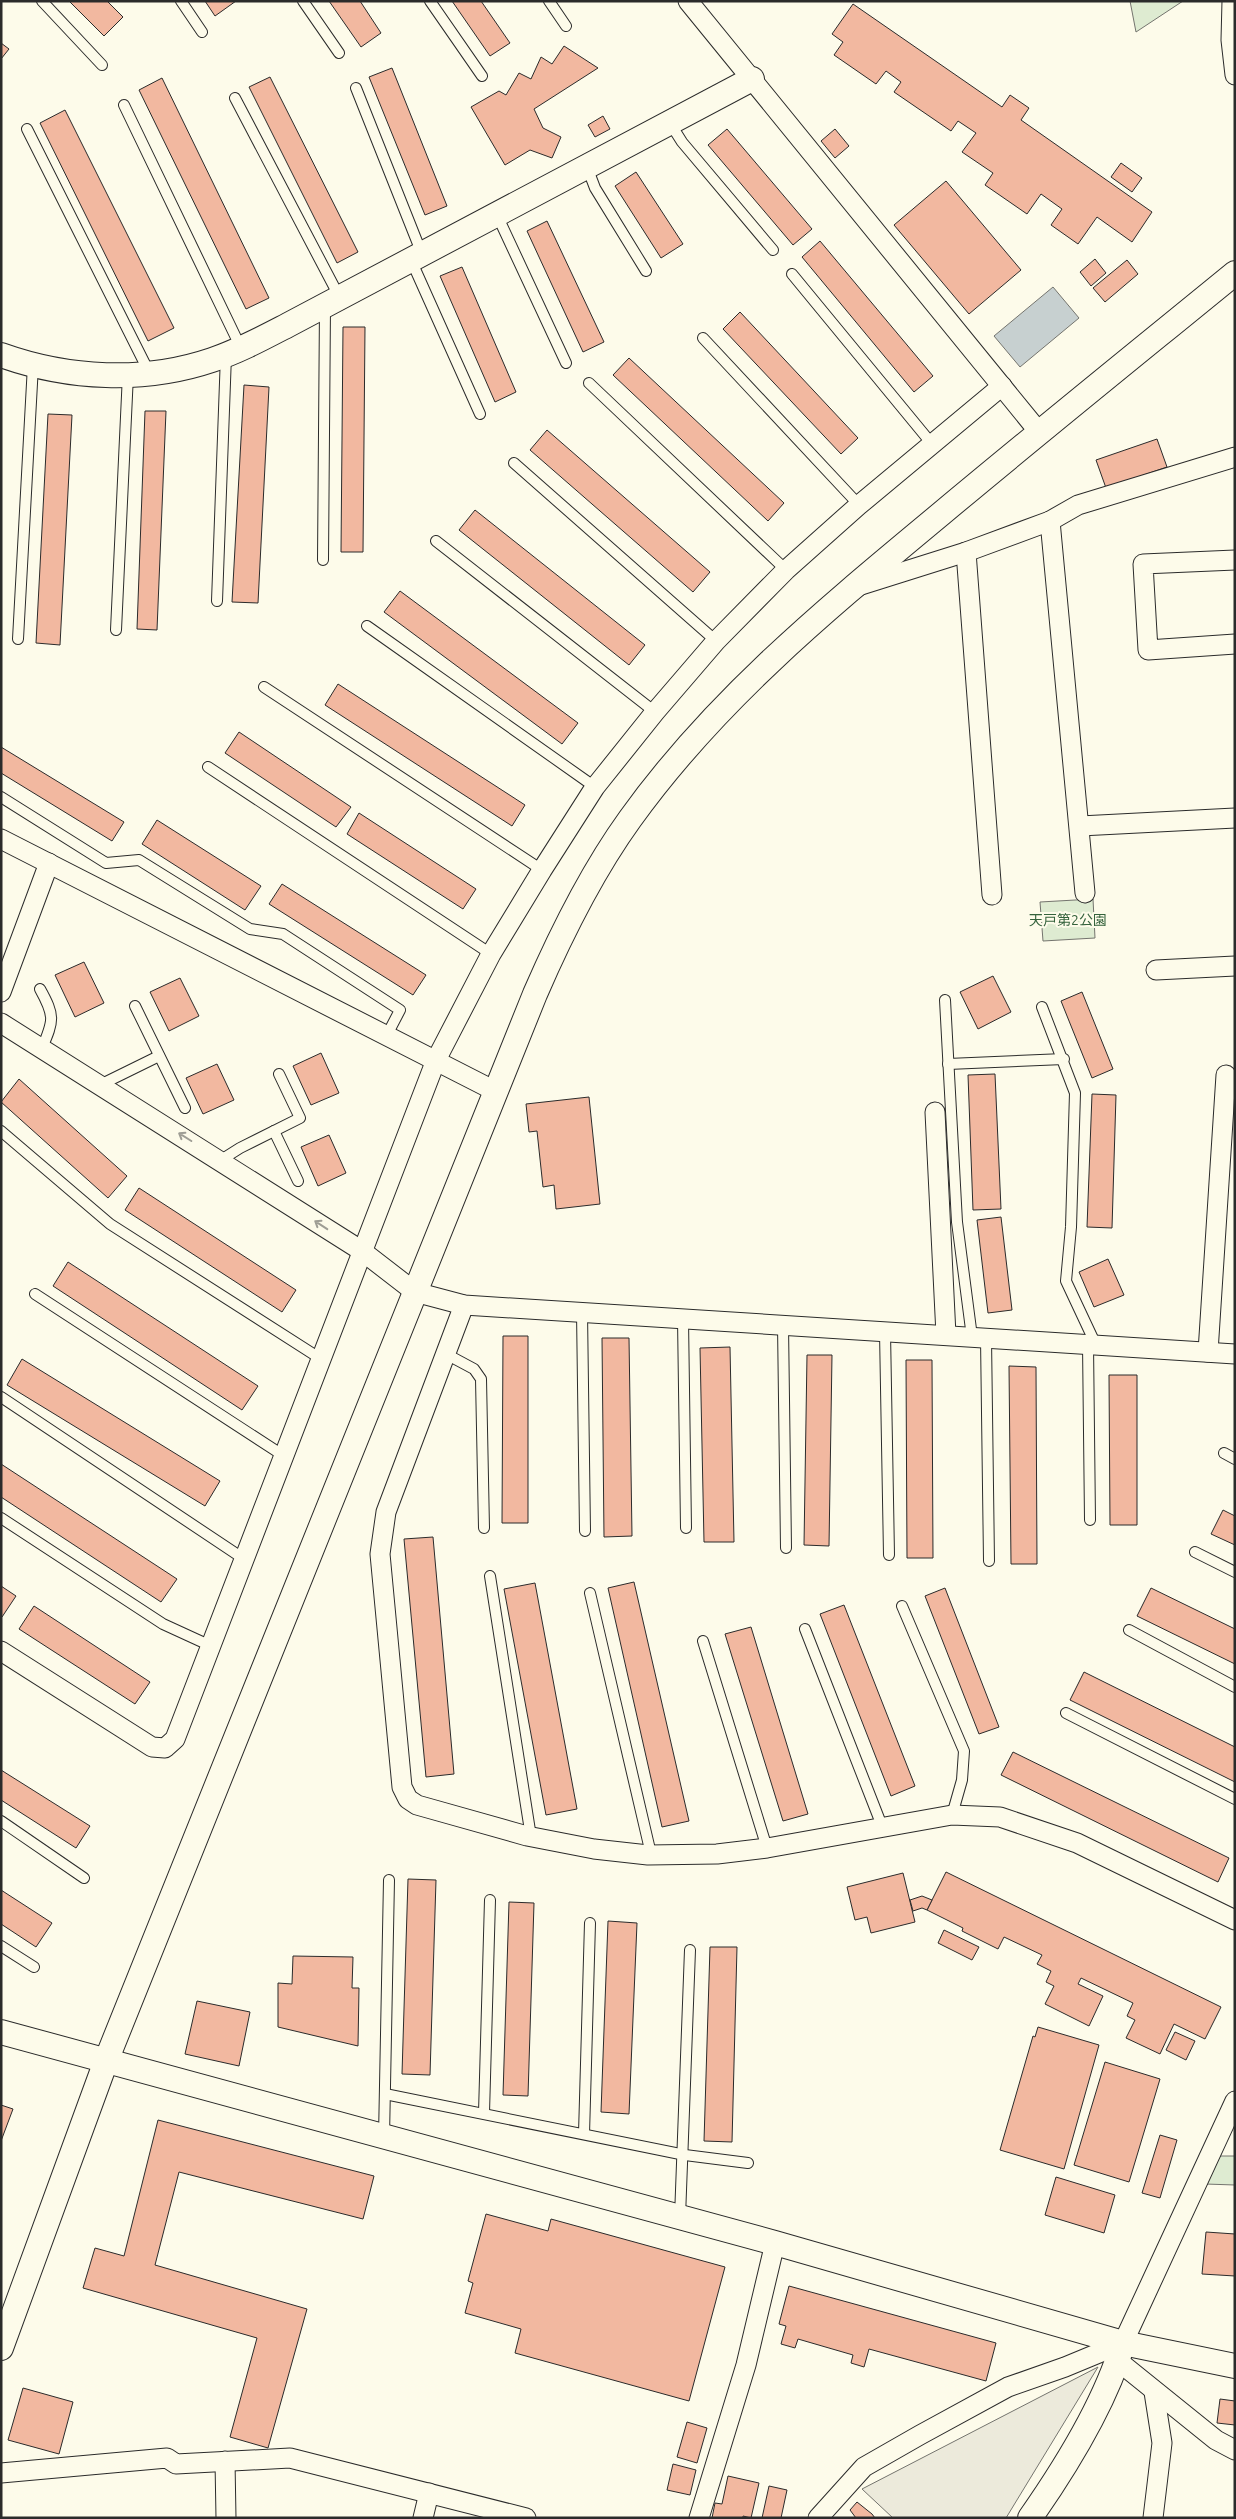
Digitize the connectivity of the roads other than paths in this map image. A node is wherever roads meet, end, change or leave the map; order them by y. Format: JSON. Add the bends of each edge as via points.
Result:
{"nodes":[{"id":1,"x":42,"y":1,"type":"edge"},
{"id":2,"x":181,"y":1,"type":"edge"},
{"id":3,"x":303,"y":1,"type":"edge"},
{"id":4,"x":430,"y":1,"type":"edge"},
{"id":5,"x":549,"y":1,"type":"edge"},
{"id":6,"x":688,"y":1,"type":"edge"},
{"id":7,"x":1232,"y":1,"type":"edge"},
{"id":8,"x":566,"y":26,"type":"dead end"},
{"id":9,"x":202,"y":32,"type":"dead end"},
{"id":10,"x":339,"y":53,"type":"dead end"},
{"id":11,"x":102,"y":65,"type":"dead end"},
{"id":12,"x":1235,"y":75,"type":"edge"},
{"id":13,"x":482,"y":76,"type":"dead end"},
{"id":14,"x":752,"y":79,"type":"junction"},
{"id":15,"x":356,"y":88,"type":"dead end"},
{"id":16,"x":236,"y":98,"type":"dead end"},
{"id":17,"x":124,"y":105,"type":"dead end"},
{"id":18,"x":670,"y":123,"type":"junction"},
{"id":19,"x":27,"y":129,"type":"dead end"},
{"id":20,"x":587,"y":167,"type":"junction"},
{"id":21,"x":497,"y":214,"type":"junction"},
{"id":22,"x":773,"y":250,"type":"dead end"},
{"id":23,"x":416,"y":257,"type":"junction"},
{"id":24,"x":646,"y":271,"type":"dead end"},
{"id":25,"x":792,"y":274,"type":"dead end"},
{"id":26,"x":1235,"y":274,"type":"edge"},
{"id":27,"x":332,"y":302,"type":"junction"},
{"id":28,"x":703,"y":338,"type":"dead end"},
{"id":29,"x":234,"y":352,"type":"junction"},
{"id":30,"x":1,"y":355,"type":"edge"},
{"id":31,"x":566,"y":363,"type":"dead end"},
{"id":32,"x":33,"y":365,"type":"junction"},
{"id":33,"x":139,"y":374,"type":"junction"},
{"id":34,"x":589,"y":383,"type":"dead end"},
{"id":35,"x":1002,"y":386,"type":"junction"},
{"id":36,"x":480,"y":414,"type":"dead end"},
{"id":37,"x":1039,"y":432,"type":"junction"},
{"id":38,"x":932,"y":444,"type":"junction"},
{"id":39,"x":1235,"y":457,"type":"edge"},
{"id":40,"x":514,"y":463,"type":"dead end"},
{"id":41,"x":859,"y":505,"type":"junction"},
{"id":42,"x":1050,"y":521,"type":"junction"},
{"id":43,"x":436,"y":541,"type":"dead end"},
{"id":44,"x":966,"y":552,"type":"junction"},
{"id":45,"x":323,"y":560,"type":"dead end"},
{"id":46,"x":1235,"y":560,"type":"edge"},
{"id":47,"x":786,"y":570,"type":"junction"},
{"id":48,"x":851,"y":589,"type":"junction"},
{"id":49,"x":217,"y":601,"type":"dead end"},
{"id":50,"x":366,"y":626,"type":"dead end"},
{"id":51,"x":116,"y":630,"type":"dead end"},
{"id":52,"x":18,"y":639,"type":"dead end"},
{"id":53,"x":716,"y":641,"type":"junction"},
{"id":54,"x":1235,"y":644,"type":"edge"},
{"id":55,"x":264,"y":687,"type":"dead end"},
{"id":56,"x":655,"y":712,"type":"junction"},
{"id":57,"x":208,"y":767,"type":"dead end"},
{"id":58,"x":596,"y":786,"type":"junction"},
{"id":59,"x":1,"y":797,"type":"edge"},
{"id":60,"x":1235,"y":818,"type":"edge"},
{"id":61,"x":1080,"y":826,"type":"junction"},
{"id":62,"x":1,"y":839,"type":"edge"},
{"id":63,"x":49,"y":863,"type":"junction"},
{"id":64,"x":542,"y":870,"type":"junction"},
{"id":65,"x":1085,"y":893,"type":"dead end"},
{"id":66,"x":992,"y":895,"type":"dead end"},
{"id":67,"x":491,"y":954,"type":"junction"},
{"id":68,"x":1235,"y":966,"type":"edge"},
{"id":69,"x":1156,"y":970,"type":"dead end"},
{"id":70,"x":40,"y":989,"type":"dead end"},
{"id":71,"x":1,"y":992,"type":"edge"},
{"id":72,"x":945,"y":1000,"type":"dead end"},
{"id":73,"x":136,"y":1006,"type":"dead end"},
{"id":74,"x":1042,"y":1007,"type":"dead end"},
{"id":75,"x":2,"y":1027,"type":"edge"},
{"id":76,"x":387,"y":1035,"type":"junction"},
{"id":77,"x":42,"y":1048,"type":"junction"},
{"id":78,"x":159,"y":1056,"type":"junction"},
{"id":79,"x":1064,"y":1059,"type":"junction"},
{"id":80,"x":436,"y":1060,"type":"junction"},
{"id":81,"x":948,"y":1064,"type":"junction"},
{"id":82,"x":279,"y":1074,"type":"dead end"},
{"id":83,"x":1226,"y":1076,"type":"dead end"},
{"id":84,"x":100,"y":1085,"type":"junction"},
{"id":85,"x":496,"y":1091,"type":"junction"},
{"id":86,"x":185,"y":1108,"type":"dead end"},
{"id":87,"x":934,"y":1112,"type":"dead end"},
{"id":88,"x":1,"y":1131,"type":"edge"},
{"id":89,"x":274,"y":1131,"type":"junction"},
{"id":90,"x":221,"y":1160,"type":"junction"},
{"id":91,"x":298,"y":1181,"type":"dead end"},
{"id":92,"x":362,"y":1252,"type":"junction"},
{"id":93,"x":415,"y":1292,"type":"junction"},
{"id":94,"x":35,"y":1294,"type":"dead end"},
{"id":95,"x":464,"y":1305,"type":"junction"},
{"id":96,"x":582,"y":1312,"type":"junction"},
{"id":97,"x":683,"y":1319,"type":"junction"},
{"id":98,"x":783,"y":1325,"type":"junction"},
{"id":99,"x":885,"y":1332,"type":"junction"},
{"id":100,"x":946,"y":1335,"type":"junction"},
{"id":101,"x":979,"y":1337,"type":"junction"},
{"id":102,"x":1092,"y":1345,"type":"junction"},
{"id":103,"x":1208,"y":1352,"type":"junction"},
{"id":104,"x":446,"y":1354,"type":"junction"},
{"id":105,"x":1235,"y":1354,"type":"edge"},
{"id":106,"x":321,"y":1359,"type":"junction"},
{"id":107,"x":1,"y":1397,"type":"edge"},
{"id":108,"x":1224,"y":1453,"type":"dead end"},
{"id":109,"x":284,"y":1456,"type":"junction"},
{"id":110,"x":1235,"y":1459,"type":"edge"},
{"id":111,"x":1,"y":1518,"type":"edge"},
{"id":112,"x":1090,"y":1520,"type":"dead end"},
{"id":113,"x":484,"y":1528,"type":"dead end"},
{"id":114,"x":686,"y":1528,"type":"dead end"},
{"id":115,"x":585,"y":1531,"type":"dead end"},
{"id":116,"x":786,"y":1548,"type":"dead end"},
{"id":117,"x":1195,"y":1552,"type":"dead end"},
{"id":118,"x":888,"y":1555,"type":"dead end"},
{"id":119,"x":244,"y":1559,"type":"junction"},
{"id":120,"x":989,"y":1560,"type":"dead end"},
{"id":121,"x":1235,"y":1572,"type":"edge"},
{"id":122,"x":490,"y":1576,"type":"dead end"},
{"id":123,"x":590,"y":1593,"type":"dead end"},
{"id":124,"x":902,"y":1606,"type":"dead end"},
{"id":125,"x":805,"y":1628,"type":"dead end"},
{"id":126,"x":1129,"y":1630,"type":"dead end"},
{"id":127,"x":703,"y":1641,"type":"dead end"},
{"id":128,"x":211,"y":1646,"type":"junction"},
{"id":129,"x":1,"y":1651,"type":"edge"},
{"id":130,"x":1235,"y":1686,"type":"edge"},
{"id":131,"x":1066,"y":1713,"type":"dead end"},
{"id":132,"x":1235,"y":1799,"type":"edge"},
{"id":133,"x":952,"y":1815,"type":"junction"},
{"id":134,"x":1,"y":1821,"type":"edge"},
{"id":135,"x":882,"y":1826,"type":"junction"},
{"id":136,"x":531,"y":1837,"type":"junction"},
{"id":137,"x":767,"y":1848,"type":"junction"},
{"id":138,"x":651,"y":1854,"type":"junction"},
{"id":139,"x":84,"y":1878,"type":"dead end"},
{"id":140,"x":389,"y":1880,"type":"dead end"},
{"id":141,"x":490,"y":1900,"type":"dead end"},
{"id":142,"x":1235,"y":1920,"type":"edge"},
{"id":143,"x":590,"y":1923,"type":"dead end"},
{"id":144,"x":1,"y":1946,"type":"edge"},
{"id":145,"x":690,"y":1950,"type":"dead end"},
{"id":146,"x":34,"y":1967,"type":"dead end"},
{"id":147,"x":1,"y":2032,"type":"edge"},
{"id":148,"x":106,"y":2061,"type":"junction"},
{"id":149,"x":385,"y":2094,"type":"junction"},
{"id":150,"x":1235,"y":2101,"type":"edge"},
{"id":151,"x":484,"y":2113,"type":"junction"},
{"id":152,"x":584,"y":2134,"type":"junction"},
{"id":153,"x":384,"y":2137,"type":"junction"},
{"id":154,"x":682,"y":2154,"type":"junction"},
{"id":155,"x":748,"y":2163,"type":"dead end"},
{"id":156,"x":680,"y":2217,"type":"junction"},
{"id":157,"x":775,"y":2243,"type":"junction"},
{"id":158,"x":1,"y":2348,"type":"edge"},
{"id":159,"x":1120,"y":2352,"type":"junction"},
{"id":160,"x":1235,"y":2366,"type":"edge"},
{"id":161,"x":1154,"y":2392,"type":"junction"},
{"id":162,"x":1235,"y":2450,"type":"edge"},
{"id":163,"x":225,"y":2461,"type":"junction"},
{"id":164,"x":1,"y":2473,"type":"edge"},
{"id":165,"x":429,"y":2493,"type":"junction"},
{"id":166,"x":226,"y":2518,"type":"edge"},
{"id":167,"x":423,"y":2518,"type":"edge"},
{"id":168,"x":526,"y":2518,"type":"edge"},
{"id":169,"x":699,"y":2518,"type":"edge"},
{"id":170,"x":818,"y":2518,"type":"edge"},
{"id":171,"x":1030,"y":2518,"type":"edge"},
{"id":172,"x":1153,"y":2518,"type":"edge"}],
"edges":[{"from":1,"to":11,"type":"lane"},
{"from":2,"to":9,"type":"lane"},
{"from":3,"to":10,"type":"lane"},
{"from":4,"to":13,"type":"lane"},
{"from":5,"to":8,"type":"lane"},
{"from":6,"to":14,"type":"street"},
{"from":7,"to":12,"type":"street","via":[[1231,40]]},
{"from":14,"to":18,"type":"street"},
{"from":14,"to":35,"type":"street"},
{"from":15,"to":23,"type":"lane"},
{"from":16,"to":27,"type":"lane"},
{"from":17,"to":29,"type":"lane"},
{"from":18,"to":20,"type":"street"},
{"from":18,"to":22,"type":"lane","via":[[682,142]]},
{"from":19,"to":33,"type":"lane"},
{"from":20,"to":21,"type":"street"},
{"from":20,"to":24,"type":"lane","via":[[596,188]]},
{"from":21,"to":23,"type":"street"},
{"from":21,"to":31,"type":"lane"},
{"from":23,"to":27,"type":"street"},
{"from":23,"to":36,"type":"lane"},
{"from":25,"to":38,"type":"lane"},
{"from":26,"to":37,"type":"street"},
{"from":27,"to":29,"type":"street"},
{"from":27,"to":45,"type":"lane"},
{"from":28,"to":41,"type":"lane"},
{"from":29,"to":33,"type":"street","via":[[180,369]]},
{"from":29,"to":49,"type":"lane"},
{"from":30,"to":32,"type":"street"},
{"from":32,"to":33,"type":"street","via":[[87,374]]},
{"from":32,"to":52,"type":"lane"},
{"from":33,"to":51,"type":"lane"},
{"from":34,"to":47,"type":"lane"},
{"from":35,"to":37,"type":"street"},
{"from":35,"to":38,"type":"street"},
{"from":37,"to":48,"type":"street"},
{"from":38,"to":41,"type":"street"},
{"from":39,"to":42,"type":"street","via":[[1078,505]]},
{"from":40,"to":53,"type":"lane"},
{"from":41,"to":47,"type":"street"},
{"from":42,"to":44,"type":"street"},
{"from":42,"to":61,"type":"street"},
{"from":43,"to":56,"type":"lane"},
{"from":44,"to":48,"type":"street"},
{"from":44,"to":66,"type":"street"},
{"from":46,"to":54,"type":"street","via":[[1142,564],[1148,650]]},
{"from":47,"to":53,"type":"street"},
{"from":48,"to":85,"type":"street","via":[[763,666],[726,704],[688,744],[629,820],[557,944]]},
{"from":50,"to":58,"type":"lane"},
{"from":53,"to":56,"type":"street"},
{"from":55,"to":64,"type":"lane"},
{"from":56,"to":58,"type":"street"},
{"from":57,"to":67,"type":"lane"},
{"from":58,"to":64,"type":"street"},
{"from":59,"to":76,"type":"lane","via":[[106,863],[139,860],[250,929],[283,934],[400,1010]]},
{"from":60,"to":61,"type":"street"},
{"from":61,"to":65,"type":"street"},
{"from":62,"to":63,"type":"street"},
{"from":63,"to":71,"type":"street"},
{"from":63,"to":76,"type":"street"},
{"from":64,"to":67,"type":"street"},
{"from":67,"to":80,"type":"street"},
{"from":68,"to":69,"type":"street"},
{"from":70,"to":77,"type":"lane","via":[[53,1018]]},
{"from":72,"to":81,"type":"lane"},
{"from":73,"to":78,"type":"lane"},
{"from":74,"to":79,"type":"lane"},
{"from":75,"to":77,"type":"street"},
{"from":76,"to":80,"type":"street"},
{"from":77,"to":84,"type":"street"},
{"from":78,"to":84,"type":"lane"},
{"from":78,"to":86,"type":"lane"},
{"from":79,"to":81,"type":"lane"},
{"from":79,"to":102,"type":"lane","via":[[1076,1103],[1071,1227],[1065,1275]]},
{"from":80,"to":85,"type":"street"},
{"from":80,"to":92,"type":"street"},
{"from":81,"to":101,"type":"lane","via":[[957,1222]]},
{"from":82,"to":89,"type":"lane","via":[[300,1118]]},
{"from":83,"to":103,"type":"street"},
{"from":90,"to":84,"type":"street","one_way":true},
{"from":85,"to":93,"type":"street"},
{"from":87,"to":100,"type":"street"},
{"from":88,"to":106,"type":"lane","via":[[110,1224]]},
{"from":89,"to":90,"type":"lane"},
{"from":89,"to":91,"type":"lane"},
{"from":92,"to":90,"type":"street","one_way":true},
{"from":92,"to":93,"type":"street"},
{"from":92,"to":106,"type":"street"},
{"from":93,"to":95,"type":"street"},
{"from":93,"to":148,"type":"street"},
{"from":94,"to":109,"type":"lane"},
{"from":95,"to":96,"type":"street"},
{"from":95,"to":104,"type":"street"},
{"from":96,"to":97,"type":"street"},
{"from":96,"to":115,"type":"lane"},
{"from":97,"to":98,"type":"street"},
{"from":97,"to":114,"type":"lane"},
{"from":98,"to":99,"type":"street"},
{"from":98,"to":116,"type":"lane"},
{"from":99,"to":100,"type":"street"},
{"from":99,"to":118,"type":"lane"},
{"from":100,"to":101,"type":"street"},
{"from":101,"to":102,"type":"street"},
{"from":101,"to":120,"type":"lane"},
{"from":102,"to":103,"type":"street"},
{"from":102,"to":112,"type":"lane"},
{"from":103,"to":105,"type":"street"},
{"from":104,"to":113,"type":"lane","via":[[474,1369],[481,1379]]},
{"from":104,"to":136,"type":"street","via":[[386,1512],[380,1554],[402,1787],[408,1799],[417,1805]]},
{"from":106,"to":109,"type":"street"},
{"from":107,"to":119,"type":"lane"},
{"from":108,"to":110,"type":"lane"},
{"from":109,"to":119,"type":"street"},
{"from":111,"to":128,"type":"lane","via":[[163,1624]]},
{"from":117,"to":121,"type":"lane"},
{"from":119,"to":128,"type":"street"},
{"from":122,"to":136,"type":"lane"},
{"from":123,"to":138,"type":"lane"},
{"from":124,"to":133,"type":"lane","via":[[964,1752],[962,1780]]},
{"from":125,"to":135,"type":"lane"},
{"from":126,"to":130,"type":"lane"},
{"from":127,"to":137,"type":"lane"},
{"from":128,"to":129,"type":"street","via":[[175,1739],[165,1748],[152,1747]]},
{"from":131,"to":132,"type":"lane"},
{"from":133,"to":135,"type":"street"},
{"from":133,"to":142,"type":"street","via":[[1000,1818],[1077,1843]]},
{"from":134,"to":139,"type":"lane"},
{"from":135,"to":137,"type":"street"},
{"from":136,"to":138,"type":"street","via":[[594,1849]]},
{"from":137,"to":138,"type":"street","via":[[717,1854]]},
{"from":140,"to":149,"type":"lane"},
{"from":141,"to":151,"type":"lane"},
{"from":143,"to":152,"type":"lane"},
{"from":144,"to":146,"type":"lane"},
{"from":145,"to":154,"type":"lane"},
{"from":147,"to":148,"type":"street"},
{"from":148,"to":153,"type":"street"},
{"from":148,"to":158,"type":"street"},
{"from":149,"to":151,"type":"lane"},
{"from":149,"to":153,"type":"lane"},
{"from":150,"to":159,"type":"street"},
{"from":151,"to":152,"type":"lane"},
{"from":152,"to":154,"type":"lane"},
{"from":153,"to":156,"type":"street"},
{"from":154,"to":155,"type":"lane"},
{"from":154,"to":156,"type":"lane"},
{"from":156,"to":157,"type":"street"},
{"from":157,"to":159,"type":"street"},
{"from":157,"to":169,"type":"street","via":[[746,2365]]},
{"from":159,"to":160,"type":"street"},
{"from":159,"to":161,"type":"street"},
{"from":159,"to":170,"type":"street","via":[[1065,2367],[1008,2388],[912,2440],[864,2467]]},
{"from":159,"to":171,"type":"street","via":[[1086,2427]]},
{"from":161,"to":162,"type":"street","via":[[1216,2440]]},
{"from":161,"to":172,"type":"street","via":[[1162,2443]]},
{"from":163,"to":164,"type":"street","via":[[176,2464],[167,2458]]},
{"from":163,"to":165,"type":"street","via":[[290,2458]]},
{"from":163,"to":166,"type":"street"},
{"from":165,"to":167,"type":"street"},
{"from":165,"to":168,"type":"street"}]}
